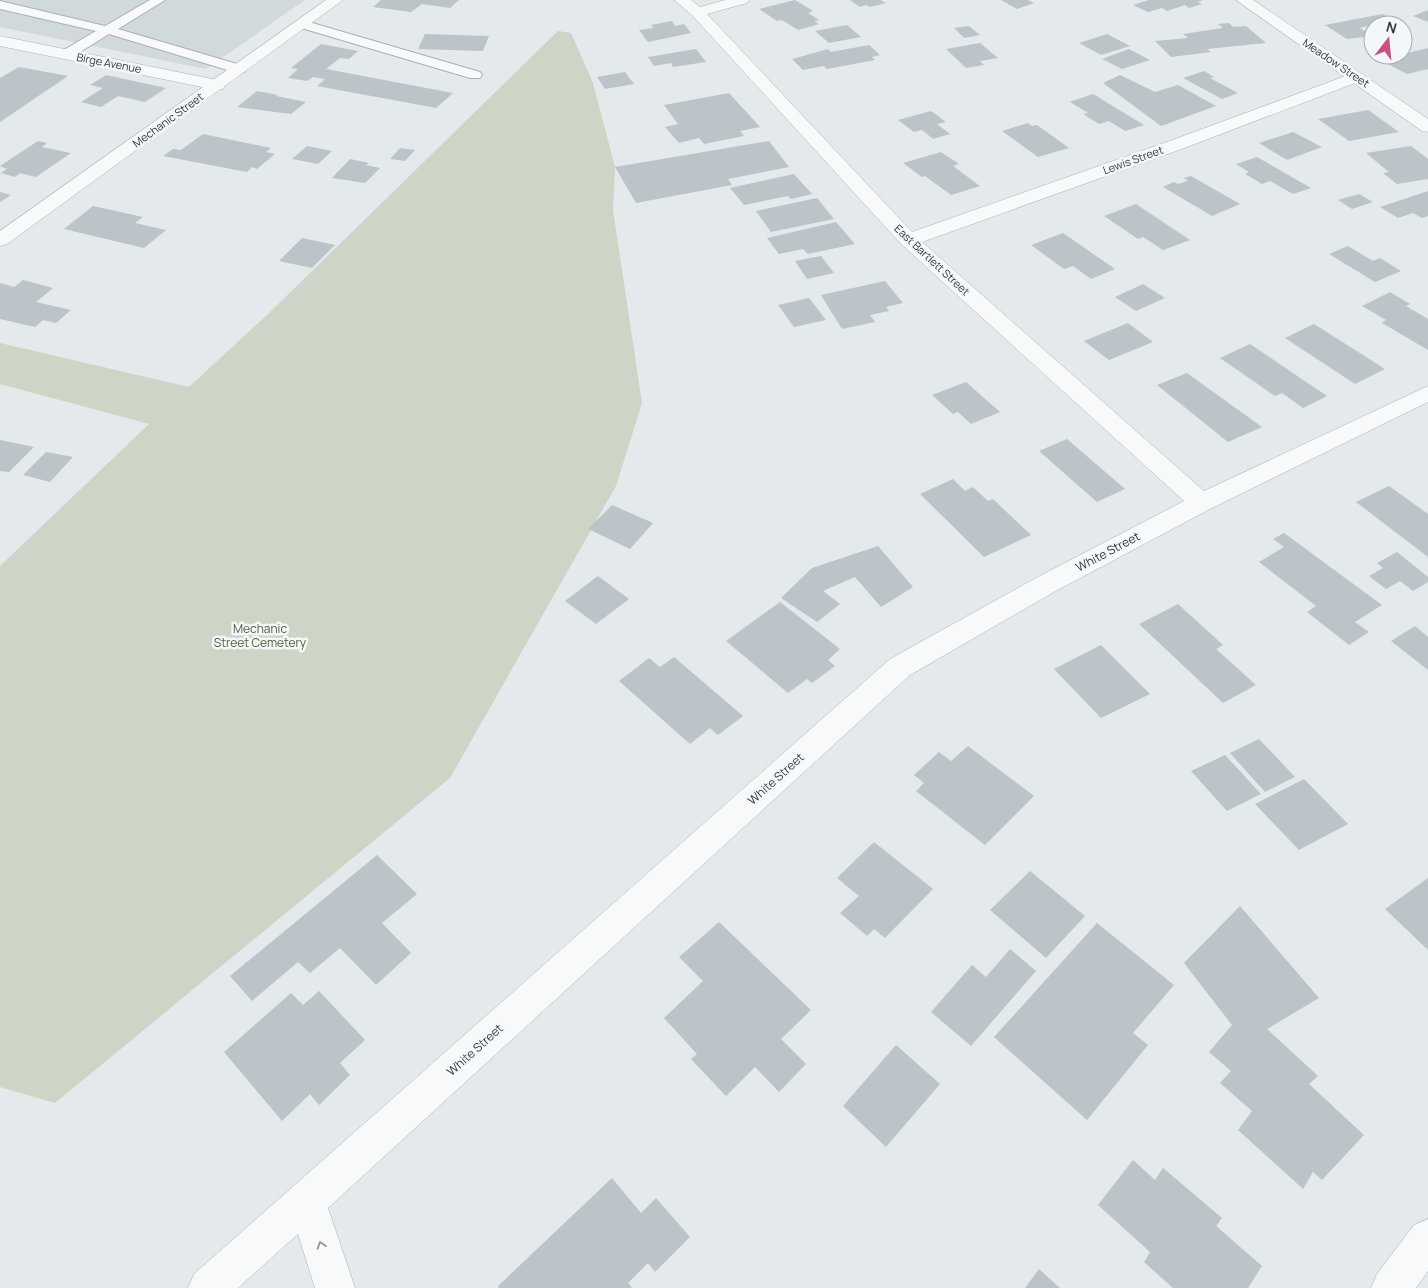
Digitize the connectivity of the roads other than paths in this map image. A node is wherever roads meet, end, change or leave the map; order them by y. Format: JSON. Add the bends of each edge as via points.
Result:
{"nodes":[{"id":1,"x":159,"y":0,"type":"edge"},
{"id":2,"x":336,"y":0,"type":"edge"},
{"id":3,"x":742,"y":0,"type":"edge"},
{"id":4,"x":1243,"y":0,"type":"edge"},
{"id":5,"x":0,"y":6,"type":"edge"},
{"id":6,"x":689,"y":6,"type":"edge"},
{"id":7,"x":302,"y":24,"type":"junction"},
{"id":8,"x":107,"y":30,"type":"junction"},
{"id":9,"x":0,"y":41,"type":"edge"},
{"id":10,"x":67,"y":54,"type":"junction"},
{"id":11,"x":239,"y":69,"type":"junction"},
{"id":12,"x":475,"y":75,"type":"dead end"},
{"id":13,"x":1357,"y":77,"type":"junction"},
{"id":14,"x":217,"y":85,"type":"junction"},
{"id":15,"x":1428,"y":126,"type":"edge"},
{"id":16,"x":0,"y":240,"type":"edge"},
{"id":17,"x":908,"y":240,"type":"junction"},
{"id":18,"x":1428,"y":393,"type":"edge"},
{"id":19,"x":1201,"y":503,"type":"junction"},
{"id":20,"x":307,"y":1201,"type":"junction"},
{"id":21,"x":1428,"y":1239,"type":"edge"},
{"id":22,"x":208,"y":1288,"type":"edge"},
{"id":23,"x":335,"y":1288,"type":"edge"},
{"id":24,"x":1391,"y":1288,"type":"edge"}],
"edges":[{"from":1,"to":8,"type":"lane"},
{"from":2,"to":7,"type":"street","name":"Mechanic Street"},
{"from":3,"to":6,"type":"street"},
{"from":4,"to":13,"type":"street","name":"Meadow Street"},
{"from":5,"to":8,"type":"lane"},
{"from":6,"to":17,"type":"street","name":"East Bartlett Street"},
{"from":7,"to":11,"type":"street","name":"Mechanic Street"},
{"from":7,"to":12,"type":"lane"},
{"from":8,"to":10,"type":"lane"},
{"from":8,"to":11,"type":"lane"},
{"from":9,"to":10,"type":"street","name":"Birge Avenue"},
{"from":10,"to":14,"type":"street","name":"Birge Avenue"},
{"from":11,"to":14,"type":"street","name":"Mechanic Street"},
{"from":13,"to":15,"type":"street","name":"Meadow Street"},
{"from":13,"to":17,"type":"street","name":"Lewis Street"},
{"from":14,"to":16,"type":"street","name":"Mechanic Street"},
{"from":17,"to":19,"type":"street","name":"East Bartlett Street"},
{"from":18,"to":19,"type":"street","name":"White Street"},
{"from":19,"to":20,"type":"street","name":"White Street","via":[[1045,585],[900,667]]},
{"from":20,"to":22,"type":"street","name":"White Street"},
{"from":23,"to":20,"type":"street","one_way":true},
{"from":21,"to":24,"type":"street"}]}
